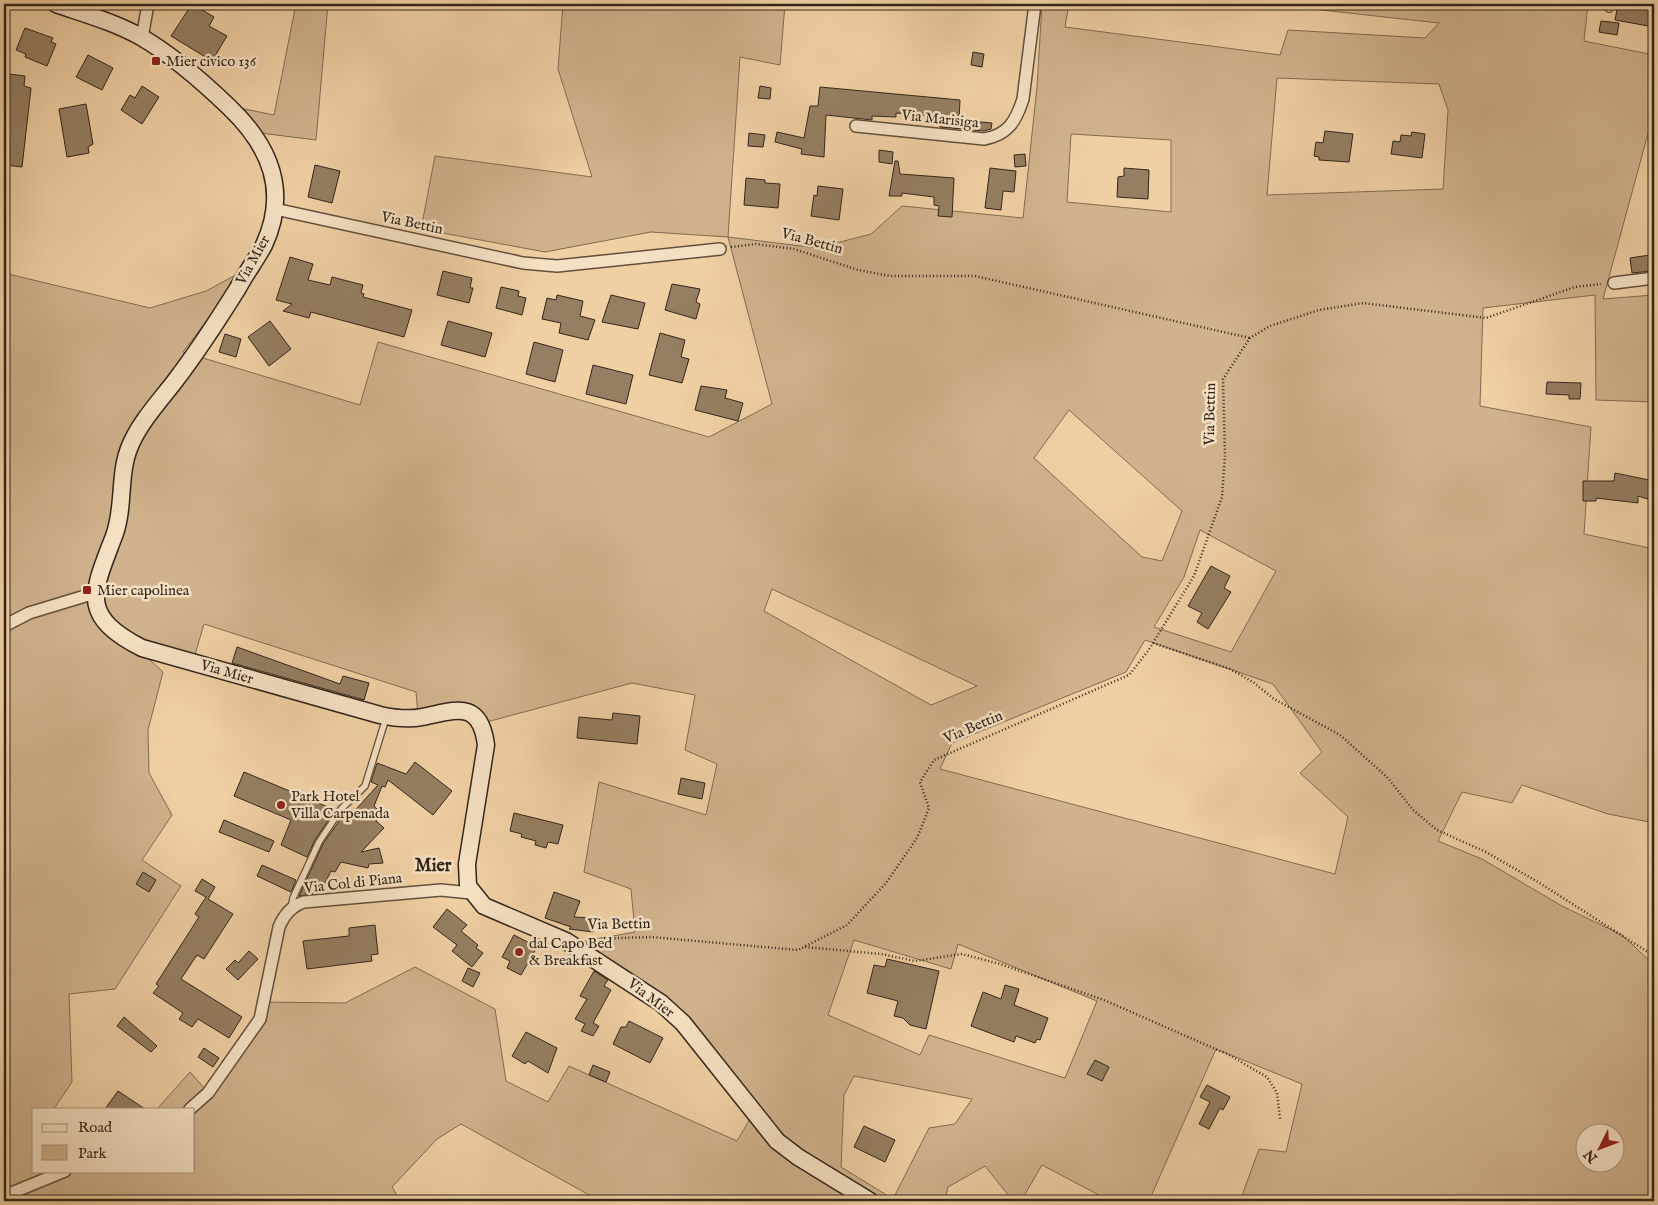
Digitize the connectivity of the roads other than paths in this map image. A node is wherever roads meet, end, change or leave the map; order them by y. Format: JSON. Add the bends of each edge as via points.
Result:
{"nodes":[{"id":1,"x":56,"y":4,"type":"edge"},
{"id":2,"x":148,"y":4,"type":"edge"},
{"id":3,"x":1035,"y":4,"type":"edge"},
{"id":4,"x":142,"y":38,"type":"junction"},
{"id":5,"x":856,"y":126,"type":"dead end"},
{"id":6,"x":275,"y":209,"type":"junction"},
{"id":7,"x":720,"y":249,"type":"road end"},
{"id":8,"x":1654,"y":278,"type":"edge"},
{"id":9,"x":1614,"y":282,"type":"road end"},
{"id":10,"x":94,"y":593,"type":"junction"},
{"id":11,"x":4,"y":626,"type":"edge"},
{"id":12,"x":387,"y":716,"type":"junction"},
{"id":13,"x":471,"y":893,"type":"junction"},
{"id":14,"x":290,"y":909,"type":"junction"},
{"id":15,"x":191,"y":1108,"type":"edge"},
{"id":16,"x":63,"y":1172,"type":"edge"},
{"id":17,"x":4,"y":1196,"type":"edge"},
{"id":18,"x":870,"y":1201,"type":"edge"}],
"edges":[{"from":1,"to":4,"type":"street","name":"Via Mier","via":[[104,20]]},
{"from":2,"to":4,"type":"street"},
{"from":3,"to":5,"type":"street","name":"Via Marisiga","via":[[1023,99],[1009,129],[997,137],[984,139]]},
{"from":4,"to":6,"type":"street","name":"Via Mier","via":[[223,101],[254,136],[273,173]]},
{"from":6,"to":7,"type":"street","name":"Via Bettin","via":[[523,262],[557,266]]},
{"from":6,"to":10,"type":"street","name":"Via Mier","via":[[257,258],[130,447],[124,467],[122,508],[117,529]]},
{"from":8,"to":9,"type":"street"},
{"from":10,"to":11,"type":"street","via":[[29,613]]},
{"from":10,"to":12,"type":"street","name":"Via Mier","via":[[102,618],[116,632],[142,648]]},
{"from":12,"to":13,"type":"street","name":"Via Mier","via":[[408,719],[461,710],[481,726],[486,745],[466,877]]},
{"from":12,"to":14,"type":"lane","via":[[365,786],[342,809],[319,842]]},
{"from":13,"to":14,"type":"street","name":"Via Col di Piana","via":[[441,890],[362,896],[304,902]]},
{"from":13,"to":18,"type":"street","name":"Via Mier","via":[[491,911],[566,941],[643,990],[673,1014],[786,1150]]},
{"from":14,"to":15,"type":"street","name":"Via Col di Piana","via":[[276,936],[260,1019],[208,1093]]},
{"from":16,"to":17,"type":"street"}]}
